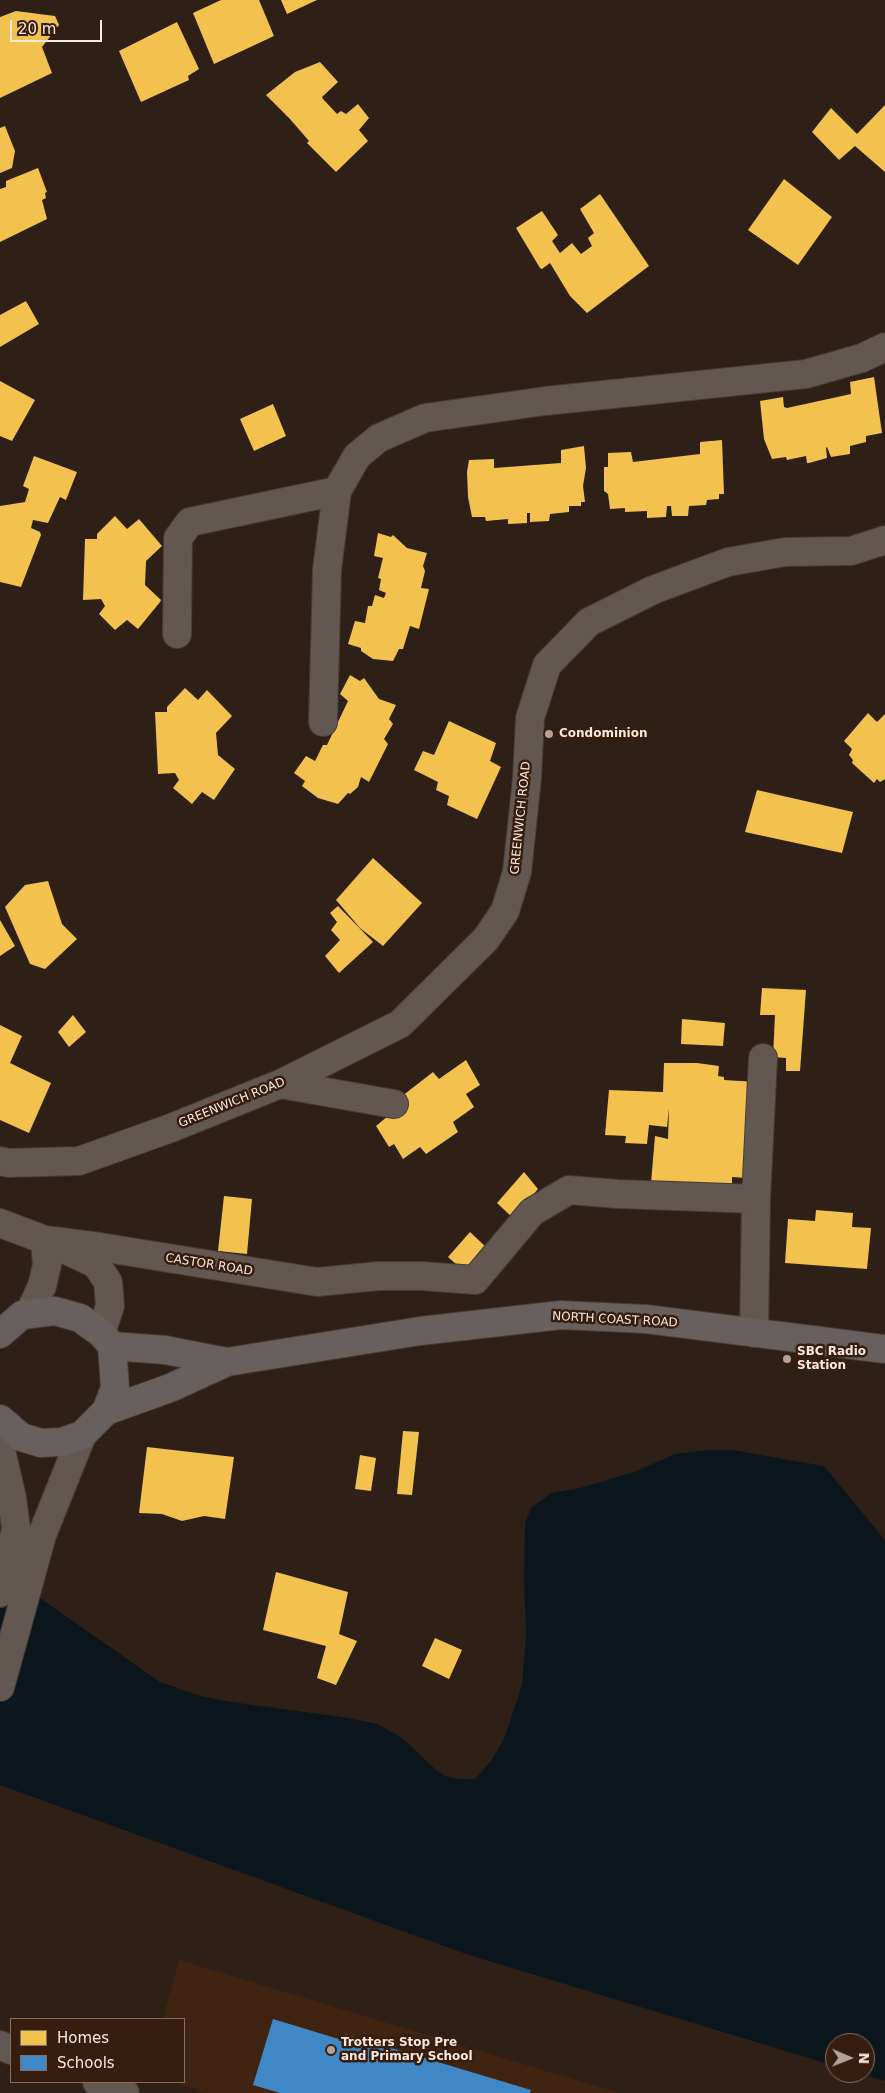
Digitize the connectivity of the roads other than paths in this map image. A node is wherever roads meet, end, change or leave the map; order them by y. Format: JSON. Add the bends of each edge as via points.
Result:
{"nodes":[{"id":1,"x":885,"y":347,"type":"edge"},
{"id":2,"x":337,"y":490,"type":"junction"},
{"id":3,"x":885,"y":540,"type":"edge"},
{"id":4,"x":177,"y":634,"type":"dead end"},
{"id":5,"x":323,"y":722,"type":"dead end"},
{"id":6,"x":763,"y":1058,"type":"dead end"},
{"id":7,"x":280,"y":1084,"type":"junction"},
{"id":8,"x":394,"y":1104,"type":"dead end"},
{"id":9,"x":0,"y":1162,"type":"edge"},
{"id":10,"x":756,"y":1199,"type":"junction"},
{"id":11,"x":0,"y":1223,"type":"edge"},
{"id":12,"x":44,"y":1240,"type":"junction"},
{"id":13,"x":17,"y":1312,"type":"edge"},
{"id":14,"x":754,"y":1333,"type":"junction"},
{"id":15,"x":0,"y":1334,"type":"edge"},
{"id":16,"x":107,"y":1339,"type":"junction"},
{"id":17,"x":885,"y":1349,"type":"edge"},
{"id":18,"x":226,"y":1362,"type":"junction"},
{"id":19,"x":106,"y":1411,"type":"junction"},
{"id":20,"x":0,"y":1419,"type":"edge"},
{"id":21,"x":82,"y":1435,"type":"junction"},
{"id":22,"x":0,"y":1446,"type":"edge"},
{"id":23,"x":0,"y":1593,"type":"edge"},
{"id":24,"x":0,"y":1687,"type":"edge"},
{"id":25,"x":100,"y":2083,"type":"edge"},
{"id":26,"x":125,"y":2093,"type":"edge"}],
"edges":[{"from":1,"to":2,"type":"street","via":[[862,358],[806,374],[545,401],[425,418],[379,438],[357,456]]},
{"from":2,"to":4,"type":"street","via":[[190,522],[178,538]]},
{"from":2,"to":5,"type":"street","via":[[327,570]]},
{"from":3,"to":7,"type":"street","name":"GREENWICH ROAD","via":[[851,551],[785,552],[728,562],[653,590],[589,622],[547,665],[530,718],[517,872],[505,911],[486,939],[400,1024]]},
{"from":6,"to":10,"type":"street"},
{"from":7,"to":8,"type":"street"},
{"from":7,"to":9,"type":"street","name":"GREENWICH ROAD","via":[[79,1161]]},
{"from":10,"to":12,"type":"street","name":"CASTOR ROAD","via":[[568,1190],[532,1212],[475,1280],[379,1276],[317,1282],[100,1246]]},
{"from":10,"to":14,"type":"street"},
{"from":11,"to":12,"type":"street","name":"CASTOR ROAD"},
{"from":12,"to":13,"type":"street","via":[[47,1265],[42,1286]]},
{"from":12,"to":16,"type":"street","via":[[96,1264],[108,1282]]},
{"from":13,"to":15,"type":"main road"},
{"from":13,"to":16,"type":"main road","via":[[55,1311],[80,1318]]},
{"from":14,"to":17,"type":"main road","name":"NORTH COAST ROAD"},
{"from":14,"to":18,"type":"main road","name":"NORTH COAST ROAD","via":[[646,1319],[561,1315],[420,1331]]},
{"from":16,"to":18,"type":"main road"},
{"from":16,"to":19,"type":"main road","via":[[115,1388]]},
{"from":18,"to":19,"type":"main road","via":[[170,1388]]},
{"from":19,"to":21,"type":"main road"},
{"from":20,"to":21,"type":"main road","via":[[21,1437],[41,1443],[62,1442]]},
{"from":21,"to":24,"type":"street","via":[[42,1535]]},
{"from":22,"to":23,"type":"street","via":[[16,1529]]},
{"from":25,"to":26,"type":"street"}]}
